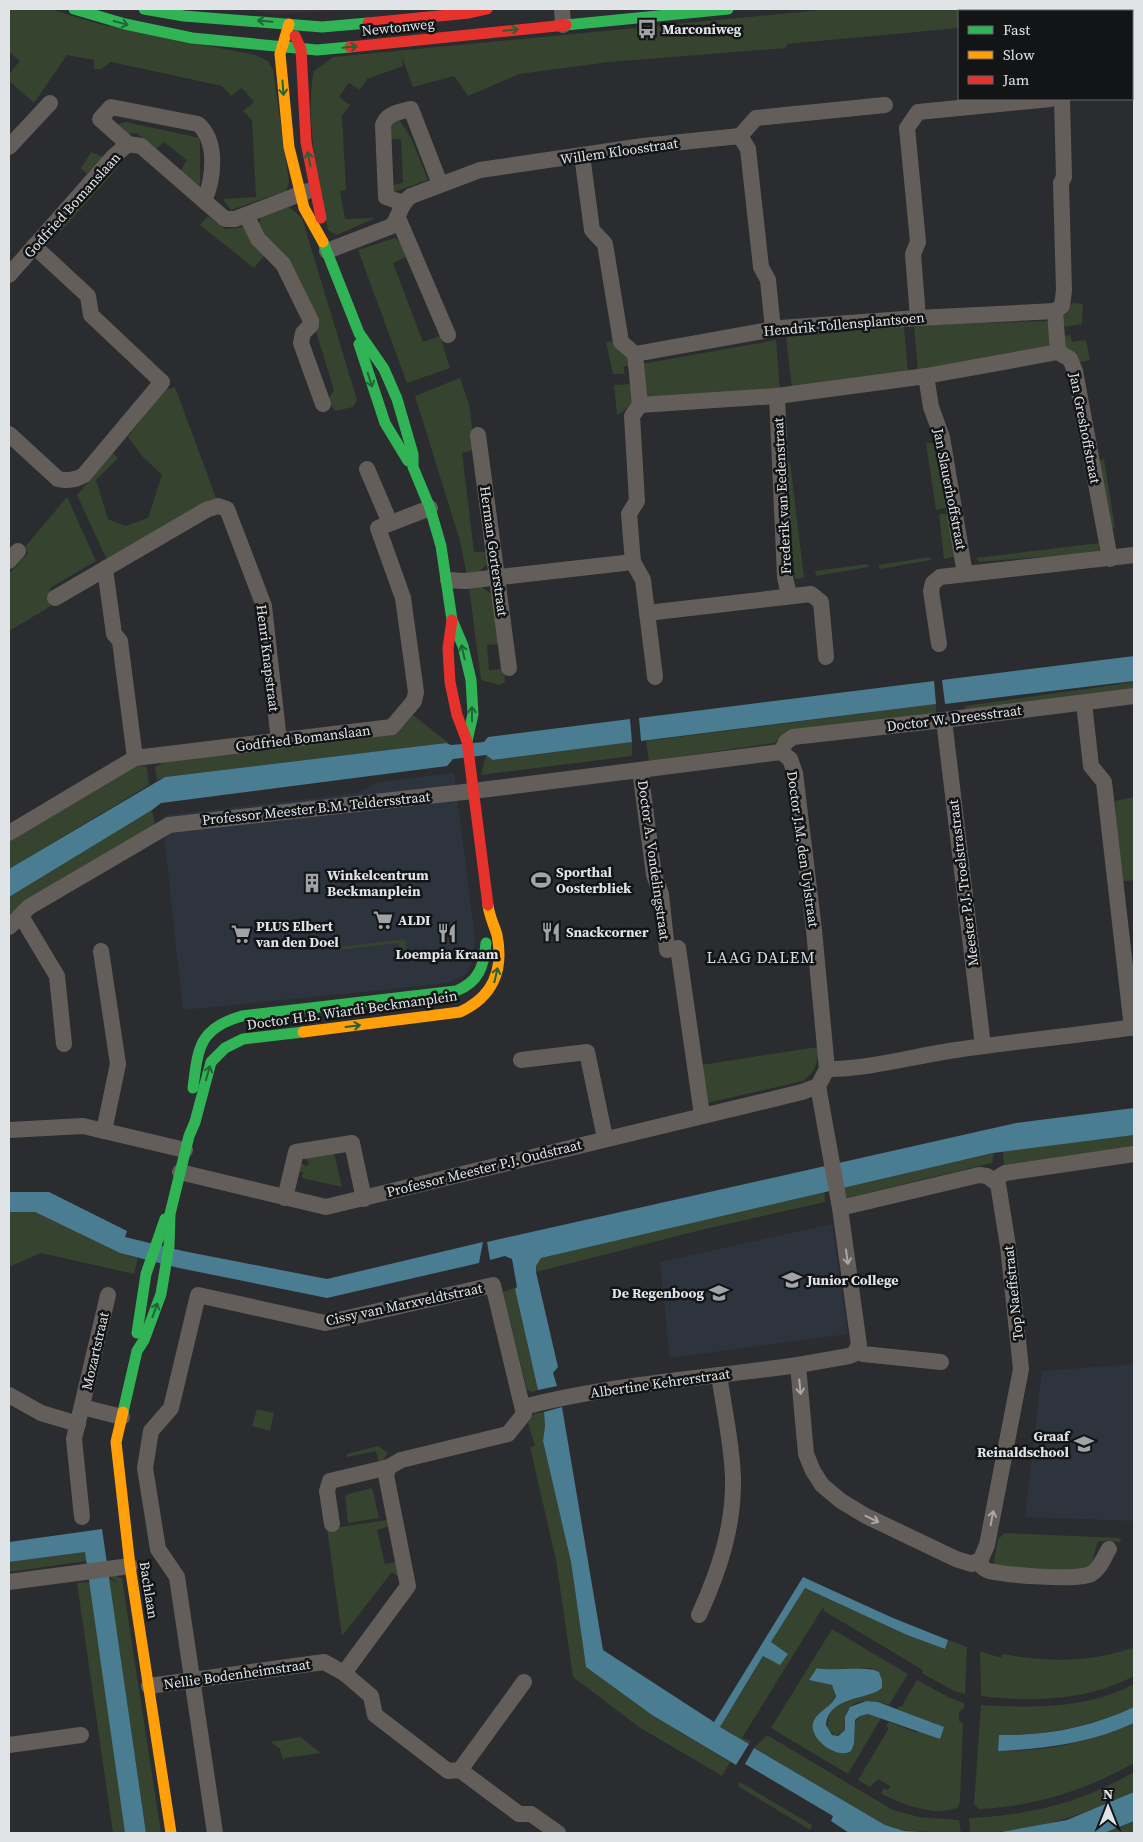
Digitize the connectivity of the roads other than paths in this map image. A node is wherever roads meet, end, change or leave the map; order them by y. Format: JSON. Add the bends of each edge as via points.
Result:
{"nodes":[{"id":1,"x":74,"y":9,"type":"edge"},
{"id":2,"x":144,"y":9,"type":"edge"},
{"id":3,"x":487,"y":9,"type":"edge"},
{"id":4,"x":728,"y":9,"type":"edge"},
{"id":5,"x":563,"y":17,"type":"edge"},
{"id":6,"x":289,"y":24,"type":"junction"},
{"id":7,"x":280,"y":48,"type":"junction"},
{"id":8,"x":301,"y":49,"type":"junction"},
{"id":9,"x":1041,"y":100,"type":"edge"},
{"id":10,"x":1062,"y":100,"type":"edge"},
{"id":11,"x":50,"y":104,"type":"dead end"},
{"id":12,"x":885,"y":105,"type":"dead end"},
{"id":13,"x":740,"y":136,"type":"junction"},
{"id":14,"x":128,"y":144,"type":"junction"},
{"id":15,"x":9,"y":147,"type":"edge"},
{"id":16,"x":582,"y":155,"type":"junction"},
{"id":17,"x":440,"y":184,"type":"junction"},
{"id":18,"x":308,"y":191,"type":"junction"},
{"id":19,"x":204,"y":201,"type":"junction"},
{"id":20,"x":401,"y":210,"type":"junction"},
{"id":21,"x":246,"y":215,"type":"junction"},
{"id":22,"x":34,"y":246,"type":"junction"},
{"id":23,"x":325,"y":246,"type":"junction"},
{"id":24,"x":9,"y":275,"type":"edge"},
{"id":25,"x":1055,"y":311,"type":"junction"},
{"id":26,"x":918,"y":318,"type":"junction"},
{"id":27,"x":773,"y":329,"type":"junction"},
{"id":28,"x":359,"y":333,"type":"junction"},
{"id":29,"x":448,"y":335,"type":"dead end"},
{"id":30,"x":1058,"y":352,"type":"junction"},
{"id":31,"x":635,"y":354,"type":"junction"},
{"id":32,"x":926,"y":376,"type":"junction"},
{"id":33,"x":777,"y":396,"type":"junction"},
{"id":34,"x":323,"y":404,"type":"dead end"},
{"id":35,"x":640,"y":405,"type":"junction"},
{"id":36,"x":9,"y":434,"type":"edge"},
{"id":37,"x":478,"y":435,"type":"dead end"},
{"id":38,"x":414,"y":468,"type":"junction"},
{"id":39,"x":367,"y":469,"type":"dead end"},
{"id":40,"x":430,"y":508,"type":"junction"},
{"id":41,"x":390,"y":523,"type":"junction"},
{"id":42,"x":1134,"y":555,"type":"edge"},
{"id":43,"x":1110,"y":558,"type":"junction"},
{"id":44,"x":633,"y":562,"type":"junction"},
{"id":45,"x":105,"y":569,"type":"junction"},
{"id":46,"x":965,"y":574,"type":"junction"},
{"id":47,"x":497,"y":577,"type":"junction"},
{"id":48,"x":448,"y":580,"type":"junction"},
{"id":49,"x":790,"y":596,"type":"junction"},
{"id":50,"x":55,"y":598,"type":"dead end"},
{"id":51,"x":647,"y":614,"type":"junction"},
{"id":52,"x":452,"y":620,"type":"junction"},
{"id":53,"x":938,"y":644,"type":"dead end"},
{"id":54,"x":826,"y":657,"type":"dead end"},
{"id":55,"x":509,"y":668,"type":"dead end"},
{"id":56,"x":655,"y":677,"type":"dead end"},
{"id":57,"x":1134,"y":696,"type":"edge"},
{"id":58,"x":1084,"y":702,"type":"junction"},
{"id":59,"x":944,"y":720,"type":"junction"},
{"id":60,"x":279,"y":741,"type":"junction"},
{"id":61,"x":467,"y":741,"type":"junction"},
{"id":62,"x":781,"y":752,"type":"junction"},
{"id":63,"x":135,"y":758,"type":"junction"},
{"id":64,"x":640,"y":770,"type":"junction"},
{"id":65,"x":473,"y":791,"type":"junction"},
{"id":66,"x":9,"y":833,"type":"edge"},
{"id":67,"x":488,"y":908,"type":"junction"},
{"id":68,"x":21,"y":916,"type":"junction"},
{"id":69,"x":9,"y":927,"type":"edge"},
{"id":70,"x":101,"y":951,"type":"dead end"},
{"id":71,"x":1133,"y":1028,"type":"edge"},
{"id":72,"x":64,"y":1044,"type":"dead end"},
{"id":73,"x":983,"y":1046,"type":"junction"},
{"id":74,"x":521,"y":1060,"type":"dead end"},
{"id":75,"x":823,"y":1078,"type":"junction"},
{"id":76,"x":702,"y":1115,"type":"junction"},
{"id":77,"x":9,"y":1130,"type":"edge"},
{"id":78,"x":104,"y":1131,"type":"junction"},
{"id":79,"x":605,"y":1138,"type":"junction"},
{"id":80,"x":187,"y":1143,"type":"junction"},
{"id":81,"x":1134,"y":1154,"type":"edge"},
{"id":82,"x":180,"y":1172,"type":"junction"},
{"id":83,"x":994,"y":1180,"type":"junction"},
{"id":84,"x":285,"y":1198,"type":"junction"},
{"id":85,"x":364,"y":1199,"type":"junction"},
{"id":86,"x":840,"y":1208,"type":"junction"},
{"id":87,"x":170,"y":1214,"type":"junction"},
{"id":88,"x":108,"y":1295,"type":"dead end"},
{"id":89,"x":857,"y":1350,"type":"junction"},
{"id":90,"x":138,"y":1351,"type":"junction"},
{"id":91,"x":941,"y":1362,"type":"dead end"},
{"id":92,"x":798,"y":1365,"type":"junction"},
{"id":93,"x":719,"y":1375,"type":"junction"},
{"id":94,"x":9,"y":1395,"type":"edge"},
{"id":95,"x":82,"y":1407,"type":"junction"},
{"id":96,"x":521,"y":1414,"type":"junction"},
{"id":97,"x":122,"y":1418,"type":"junction"},
{"id":98,"x":78,"y":1424,"type":"junction"},
{"id":99,"x":390,"y":1467,"type":"junction"},
{"id":100,"x":82,"y":1517,"type":"dead end"},
{"id":101,"x":332,"y":1524,"type":"dead end"},
{"id":102,"x":1109,"y":1549,"type":"dead end"},
{"id":103,"x":977,"y":1562,"type":"junction"},
{"id":104,"x":130,"y":1566,"type":"junction"},
{"id":105,"x":9,"y":1582,"type":"edge"},
{"id":106,"x":699,"y":1615,"type":"dead end"},
{"id":107,"x":344,"y":1673,"type":"junction"},
{"id":108,"x":191,"y":1681,"type":"junction"},
{"id":109,"x":524,"y":1682,"type":"dead end"},
{"id":110,"x":149,"y":1686,"type":"junction"},
{"id":111,"x":81,"y":1735,"type":"dead end"},
{"id":112,"x":9,"y":1745,"type":"edge"},
{"id":113,"x":460,"y":1770,"type":"junction"},
{"id":114,"x":171,"y":1833,"type":"edge"},
{"id":115,"x":215,"y":1833,"type":"edge"},
{"id":116,"x":558,"y":1833,"type":"edge"}],
"edges":[{"from":1,"to":7,"type":"street","name":"Newtonweg","one_way":true,"via":[[192,38]]},
{"from":6,"to":2,"type":"street","name":"Newtonweg","one_way":true,"via":[[184,16]]},
{"from":3,"to":6,"type":"street","name":"Newtonweg","via":[[334,26]]},
{"from":4,"to":5,"type":"street","name":"Newtonweg"},
{"from":8,"to":5,"type":"street","name":"Newtonweg","one_way":true,"via":[[337,49]]},
{"from":6,"to":7,"type":"street"},
{"from":6,"to":8,"type":"street"},
{"from":7,"to":8,"type":"street","name":"Newtonweg"},
{"from":7,"to":18,"type":"street","one_way":true,"via":[[285,130]]},
{"from":18,"to":8,"type":"street","one_way":true},
{"from":9,"to":26,"type":"street","via":[[918,112],[906,128],[918,242],[913,254]]},
{"from":10,"to":25,"type":"street","via":[[1064,290],[1062,306]]},
{"from":11,"to":15,"type":"street"},
{"from":12,"to":13,"type":"street","via":[[756,118]]},
{"from":13,"to":16,"type":"street","name":"Willem Kloosstraat"},
{"from":13,"to":27,"type":"street","via":[[748,149],[761,266],[768,280]]},
{"from":14,"to":19,"type":"street","name":"Godfried Bomanslaan","via":[[142,146]]},
{"from":14,"to":19,"type":"street","via":[[100,118],[111,107],[198,124],[211,143],[210,188]]},
{"from":14,"to":22,"type":"street","name":"Godfried Bomanslaan"},
{"from":16,"to":17,"type":"street","name":"Willem Kloosstraat","via":[[480,170]]},
{"from":16,"to":31,"type":"street","via":[[592,230],[606,244],[621,342]]},
{"from":17,"to":20,"type":"street","name":"Willem Kloosstraat","via":[[411,196]]},
{"from":17,"to":20,"type":"street","via":[[411,109],[391,115],[383,125],[386,197]]},
{"from":18,"to":21,"type":"street","name":"Godfried Bomanslaan"},
{"from":18,"to":23,"type":"street","via":[[324,228]]},
{"from":19,"to":21,"type":"street","name":"Godfried Bomanslaan","via":[[225,219]]},
{"from":20,"to":23,"type":"street","name":"Willem Kloosstraat","via":[[388,228]]},
{"from":20,"to":29,"type":"street"},
{"from":21,"to":34,"type":"street","via":[[258,239],[283,264],[311,321],[301,343]]},
{"from":22,"to":24,"type":"street","name":"Godfried Bomanslaan"},
{"from":22,"to":36,"type":"street","via":[[88,296],[91,315],[162,382],[84,475],[77,478],[58,479]]},
{"from":23,"to":28,"type":"street"},
{"from":25,"to":26,"type":"street","name":"Hendrik Tollensplantsoen"},
{"from":25,"to":30,"type":"street"},
{"from":26,"to":27,"type":"street","name":"Hendrik Tollensplantsoen"},
{"from":27,"to":31,"type":"street","name":"Hendrik Tollensplantsoen"},
{"from":28,"to":38,"type":"street","one_way":true,"via":[[378,406],[395,442]]},
{"from":28,"to":38,"type":"street","via":[[375,354],[397,399]]},
{"from":30,"to":32,"type":"street"},
{"from":30,"to":43,"type":"street","name":"Jan Greshoffstraat","via":[[1070,359],[1075,371]]},
{"from":31,"to":35,"type":"street"},
{"from":32,"to":33,"type":"street"},
{"from":32,"to":46,"type":"street","name":"Jan Slauerhoffstraat","via":[[931,407],[942,437]]},
{"from":33,"to":35,"type":"street"},
{"from":33,"to":49,"type":"street","name":"Frederik van Eedenstraat","via":[[785,577]]},
{"from":35,"to":44,"type":"street","via":[[632,416],[637,501],[629,514]]},
{"from":37,"to":47,"type":"street","name":"Herman Gorterstraat"},
{"from":38,"to":40,"type":"street"},
{"from":39,"to":41,"type":"street"},
{"from":40,"to":41,"type":"street"},
{"from":40,"to":48,"type":"street"},
{"from":41,"to":60,"type":"street","name":"Godfried Bomanslaan","via":[[378,528],[403,598],[416,692],[414,701],[392,727]]},
{"from":42,"to":43,"type":"street"},
{"from":43,"to":46,"type":"street"},
{"from":44,"to":47,"type":"street"},
{"from":44,"to":51,"type":"street","via":[[643,580]]},
{"from":45,"to":50,"type":"street","name":"Henri Knapstraat"},
{"from":45,"to":60,"type":"street","name":"Henri Knapstraat","via":[[208,509],[218,506],[226,509],[264,606]]},
{"from":45,"to":63,"type":"street","via":[[114,634],[120,641]]},
{"from":46,"to":53,"type":"street","via":[[940,577],[933,582],[931,591]]},
{"from":47,"to":48,"type":"street"},
{"from":47,"to":55,"type":"street","name":"Herman Gorterstraat"},
{"from":48,"to":52,"type":"street"},
{"from":49,"to":51,"type":"street"},
{"from":49,"to":54,"type":"street","via":[[806,593],[821,602]]},
{"from":51,"to":56,"type":"street"},
{"from":52,"to":61,"type":"street","via":[[449,630],[450,688],[461,732]]},
{"from":61,"to":52,"type":"street","one_way":true,"via":[[472,732],[471,686],[458,630]]},
{"from":57,"to":58,"type":"street","name":"Doctor W. Dreesstraat"},
{"from":58,"to":59,"type":"street","name":"Doctor W. Dreesstraat"},
{"from":58,"to":71,"type":"street","via":[[1091,766],[1104,782]]},
{"from":59,"to":62,"type":"street","name":"Doctor W. Dreesstraat","via":[[792,737]]},
{"from":59,"to":73,"type":"street","name":"Meester P.J. Troelstrastraat"},
{"from":60,"to":63,"type":"street","name":"Godfried Bomanslaan"},
{"from":61,"to":65,"type":"street","name":"Doctor H.B. Wiardi Beckmanplein"},
{"from":62,"to":64,"type":"street"},
{"from":62,"to":75,"type":"street","name":"Doctor J.M. den Uylstraat","via":[[790,759],[795,774],[814,930]]},
{"from":63,"to":66,"type":"street","name":"Godfried Bomanslaan"},
{"from":64,"to":65,"type":"street"},
{"from":64,"to":76,"type":"street","name":"Doctor A. Vondelingstraat","via":[[667,950],[678,948]]},
{"from":65,"to":67,"type":"street","name":"Doctor H.B. Wiardi Beckmanplein"},
{"from":65,"to":68,"type":"street","name":"Professor Meester B.M. Teldersstraat","via":[[170,824],[29,908]]},
{"from":67,"to":80,"type":"street","name":"Doctor H.B. Wiardi Beckmanplein","via":[[484,966],[462,989],[450,993],[242,1016],[211,1027],[204,1035],[196,1057]]},
{"from":80,"to":67,"type":"street","name":"Doctor H.B. Wiardi Beckmanplein","one_way":true,"via":[[211,1062],[235,1042],[460,1012],[482,1001],[494,982],[499,949]]},
{"from":68,"to":69,"type":"street","name":"Professor Meester B.M. Teldersstraat"},
{"from":68,"to":72,"type":"street","via":[[57,976]]},
{"from":70,"to":78,"type":"street","via":[[118,1064]]},
{"from":71,"to":73,"type":"street","name":"Professor Meester P.J. Oudstraat"},
{"from":73,"to":75,"type":"street","name":"Professor Meester P.J. Oudstraat","via":[[846,1069]]},
{"from":74,"to":79,"type":"street","via":[[587,1052]]},
{"from":75,"to":76,"type":"street","name":"Professor Meester P.J. Oudstraat","via":[[802,1092]]},
{"from":75,"to":86,"type":"street","name":"Doctor J.M. den Uylstraat","via":[[830,1155]]},
{"from":76,"to":79,"type":"street","name":"Professor Meester P.J. Oudstraat"},
{"from":77,"to":78,"type":"street","via":[[83,1126]]},
{"from":78,"to":80,"type":"street"},
{"from":79,"to":85,"type":"street","name":"Professor Meester P.J. Oudstraat"},
{"from":80,"to":82,"type":"street","name":"Bachlaan"},
{"from":81,"to":83,"type":"street","via":[[1005,1173]]},
{"from":82,"to":84,"type":"street","name":"Professor Meester P.J. Oudstraat"},
{"from":82,"to":87,"type":"street","name":"Bachlaan"},
{"from":83,"to":86,"type":"street","via":[[979,1176]]},
{"from":103,"to":83,"type":"street","name":"Top Naeffstraat","one_way":true,"via":[[987,1545],[1021,1369],[1008,1246],[1000,1190]]},
{"from":84,"to":85,"type":"street","name":"Professor Meester P.J. Oudstraat","via":[[326,1207]]},
{"from":84,"to":85,"type":"street","via":[[296,1152],[352,1143]]},
{"from":86,"to":89,"type":"street","one_way":true},
{"from":90,"to":87,"type":"street","name":"Bachlaan","one_way":true,"via":[[161,1294],[169,1246]]},
{"from":87,"to":90,"type":"street","name":"Bachlaan","via":[[154,1242],[148,1264],[139,1311]]},
{"from":88,"to":95,"type":"street","name":"Mozartstraat"},
{"from":89,"to":91,"type":"street","via":[[863,1354]]},
{"from":89,"to":92,"type":"street","via":[[850,1356]]},
{"from":90,"to":97,"type":"street","name":"Bachlaan"},
{"from":92,"to":93,"type":"street","name":"Albertine Kehrerstraat"},
{"from":92,"to":103,"type":"street","one_way":true,"via":[[806,1454],[822,1485],[866,1516],[967,1564]]},
{"from":93,"to":96,"type":"street","name":"Albertine Kehrerstraat","via":[[560,1397],[541,1402]]},
{"from":93,"to":106,"type":"street","via":[[733,1478],[730,1526],[712,1588]]},
{"from":94,"to":98,"type":"street","via":[[41,1413]]},
{"from":95,"to":97,"type":"street","name":"Mozartstraat"},
{"from":95,"to":98,"type":"street","name":"Mozartstraat"},
{"from":96,"to":99,"type":"street","via":[[508,1434],[401,1460]]},
{"from":96,"to":108,"type":"street","name":"Cissy van Marxveldtstraat","via":[[492,1285],[326,1323],[198,1295],[171,1408],[151,1431],[145,1468],[158,1549],[177,1577]]},
{"from":97,"to":104,"type":"street","name":"Bachlaan","via":[[116,1442]]},
{"from":98,"to":100,"type":"street","name":"Mozartstraat","via":[[74,1451]]},
{"from":99,"to":101,"type":"street","via":[[330,1481],[327,1492]]},
{"from":99,"to":107,"type":"street","via":[[386,1475],[408,1586]]},
{"from":102,"to":103,"type":"street","via":[[1098,1568],[1082,1576],[988,1571]]},
{"from":104,"to":105,"type":"street"},
{"from":104,"to":110,"type":"street","name":"Bachlaan"},
{"from":107,"to":108,"type":"street","name":"Nellie Bodenheimstraat","via":[[324,1662]]},
{"from":107,"to":113,"type":"street","name":"Nellie Bodenheimstraat","via":[[371,1696],[375,1715],[448,1771]]},
{"from":108,"to":110,"type":"street","name":"Nellie Bodenheimstraat"},
{"from":108,"to":115,"type":"street"},
{"from":109,"to":113,"type":"street"},
{"from":110,"to":114,"type":"street","name":"Bachlaan"},
{"from":111,"to":112,"type":"street"},
{"from":113,"to":116,"type":"street","name":"Nellie Bodenheimstraat","via":[[519,1814],[531,1814]]}]}
